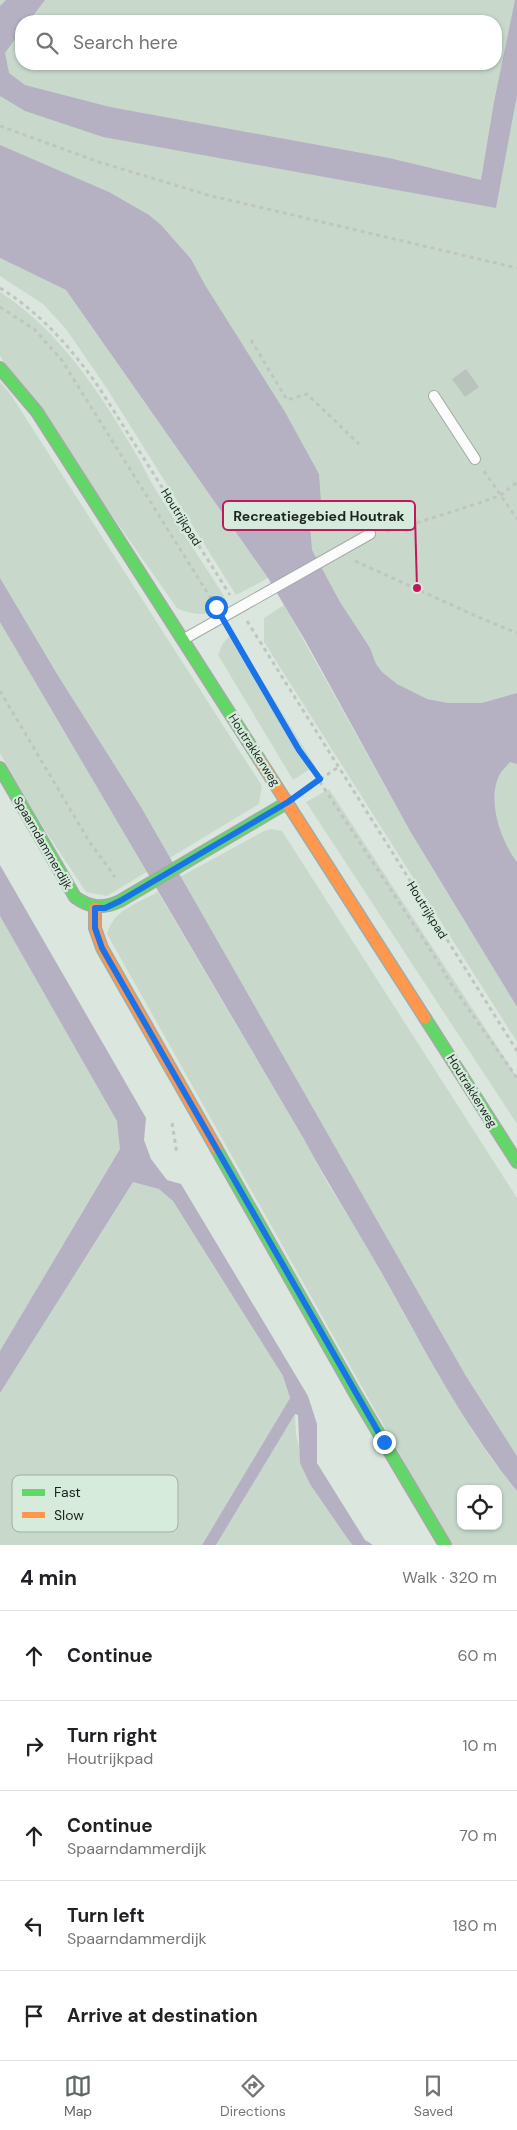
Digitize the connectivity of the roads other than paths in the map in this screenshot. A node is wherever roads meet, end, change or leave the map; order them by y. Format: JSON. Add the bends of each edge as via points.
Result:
{"nodes":[{"id":1,"x":0,"y":368,"type":"edge"},
{"id":2,"x":434,"y":396,"type":"dead end"},
{"id":3,"x":475,"y":459,"type":"road end"},
{"id":4,"x":370,"y":534,"type":"road end"},
{"id":5,"x":183,"y":640,"type":"junction"},
{"id":6,"x":0,"y":768,"type":"edge"},
{"id":7,"x":288,"y":802,"type":"junction"},
{"id":8,"x":95,"y":908,"type":"junction"},
{"id":9,"x":517,"y":1162,"type":"edge"},
{"id":10,"x":445,"y":1545,"type":"edge"}],
"edges":[{"from":1,"to":5,"type":"street","name":"Houtrakkerweg","via":[[38,412]]},
{"from":2,"to":3,"type":"lane"},
{"from":4,"to":5,"type":"lane"},
{"from":5,"to":7,"type":"street","name":"Houtrakkerweg"},
{"from":6,"to":8,"type":"street","name":"Spaarndammerdijk","via":[[75,897]]},
{"from":7,"to":8,"type":"street","via":[[113,905]]},
{"from":7,"to":9,"type":"street","name":"Houtrakkerweg"},
{"from":8,"to":10,"type":"street","via":[[95,928],[102,948]]}]}
